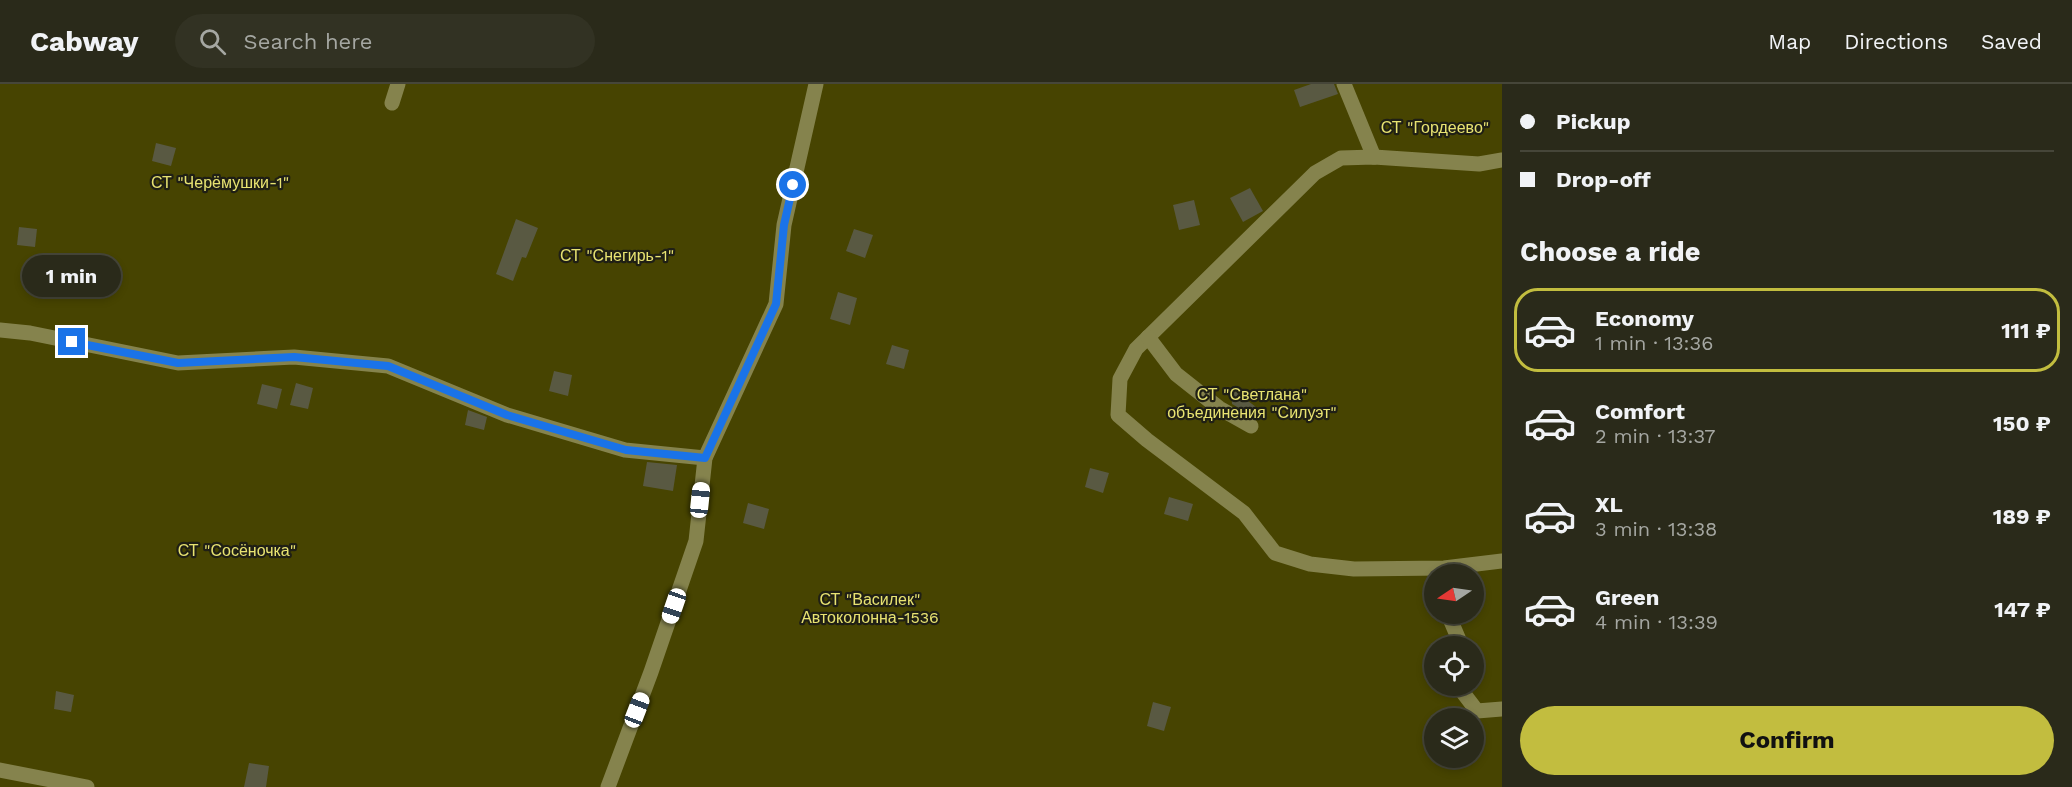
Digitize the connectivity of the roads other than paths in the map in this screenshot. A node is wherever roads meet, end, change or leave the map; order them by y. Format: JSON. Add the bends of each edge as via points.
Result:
{"nodes":[{"id":1,"x":398,"y":84,"type":"edge"},
{"id":2,"x":816,"y":84,"type":"edge"},
{"id":3,"x":1344,"y":84,"type":"edge"},
{"id":4,"x":392,"y":103,"type":"dead end"},
{"id":5,"x":1374,"y":157,"type":"junction"},
{"id":6,"x":1502,"y":160,"type":"edge"},
{"id":7,"x":0,"y":330,"type":"edge"},
{"id":8,"x":1148,"y":337,"type":"junction"},
{"id":9,"x":1251,"y":426,"type":"dead end"},
{"id":10,"x":705,"y":458,"type":"junction"},
{"id":11,"x":1502,"y":561,"type":"edge"},
{"id":12,"x":1484,"y":564,"type":"edge"},
{"id":13,"x":1424,"y":573,"type":"edge"},
{"id":14,"x":1466,"y":696,"type":"edge"},
{"id":15,"x":1502,"y":709,"type":"edge"},
{"id":16,"x":0,"y":770,"type":"edge"},
{"id":17,"x":87,"y":787,"type":"edge"},
{"id":18,"x":608,"y":787,"type":"edge"}],
"edges":[{"from":1,"to":4,"type":"street"},
{"from":2,"to":10,"type":"street","via":[[784,225],[776,304]]},
{"from":3,"to":5,"type":"street"},
{"from":5,"to":6,"type":"street","via":[[1479,165]]},
{"from":5,"to":8,"type":"street","via":[[1341,158],[1315,173]]},
{"from":7,"to":10,"type":"street","via":[[178,363],[294,357],[388,366],[507,415],[615,447]]},
{"from":8,"to":9,"type":"street","via":[[1176,374],[1219,408]]},
{"from":8,"to":13,"type":"street","via":[[1136,348],[1120,379],[1118,415],[1244,513],[1275,553],[1310,564]]},
{"from":10,"to":18,"type":"street","via":[[696,541]]},
{"from":11,"to":12,"type":"street"},
{"from":14,"to":15,"type":"street","via":[[1477,711]]},
{"from":16,"to":17,"type":"street"}]}
